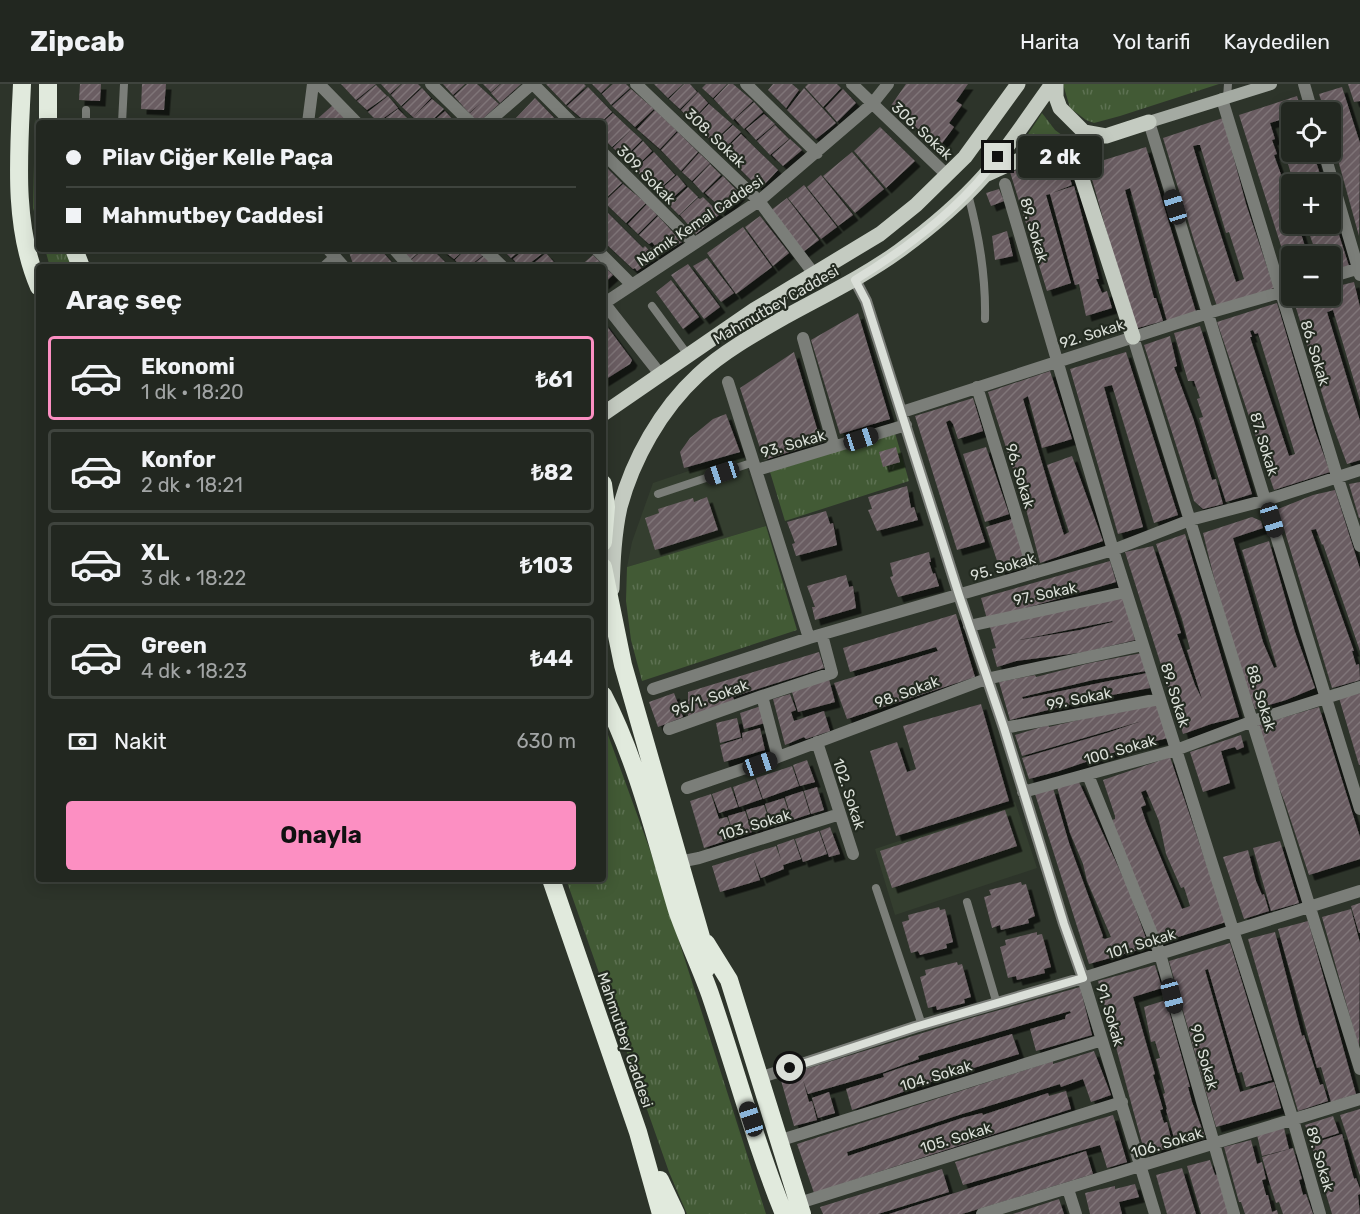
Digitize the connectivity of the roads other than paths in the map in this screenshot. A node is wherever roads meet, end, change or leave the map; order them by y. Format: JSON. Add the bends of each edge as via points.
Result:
{"nodes":[{"id":1,"x":22,"y":84,"type":"edge"},
{"id":2,"x":48,"y":84,"type":"edge"},
{"id":3,"x":124,"y":84,"type":"edge"},
{"id":4,"x":313,"y":84,"type":"edge"},
{"id":5,"x":319,"y":84,"type":"edge"},
{"id":6,"x":431,"y":84,"type":"edge"},
{"id":7,"x":532,"y":84,"type":"edge"},
{"id":8,"x":636,"y":84,"type":"edge"},
{"id":9,"x":746,"y":84,"type":"edge"},
{"id":10,"x":852,"y":84,"type":"edge"},
{"id":11,"x":888,"y":84,"type":"edge"},
{"id":12,"x":1018,"y":84,"type":"edge"},
{"id":13,"x":1054,"y":84,"type":"edge"},
{"id":14,"x":1228,"y":84,"type":"edge"},
{"id":15,"x":1271,"y":84,"type":"edge"},
{"id":16,"x":1304,"y":84,"type":"edge"},
{"id":17,"x":1225,"y":98,"type":"junction"},
{"id":18,"x":1309,"y":102,"type":"edge"},
{"id":19,"x":872,"y":104,"type":"junction"},
{"id":20,"x":86,"y":110,"type":"dead end"},
{"id":21,"x":48,"y":120,"type":"edge"},
{"id":22,"x":86,"y":120,"type":"edge"},
{"id":23,"x":122,"y":120,"type":"edge"},
{"id":24,"x":308,"y":120,"type":"edge"},
{"id":25,"x":354,"y":120,"type":"edge"},
{"id":26,"x":468,"y":120,"type":"edge"},
{"id":27,"x":490,"y":120,"type":"edge"},
{"id":28,"x":569,"y":120,"type":"edge"},
{"id":29,"x":1149,"y":122,"type":"junction"},
{"id":30,"x":817,"y":153,"type":"junction"},
{"id":31,"x":606,"y":156,"type":"edge"},
{"id":32,"x":1327,"y":162,"type":"edge"},
{"id":33,"x":947,"y":175,"type":"junction"},
{"id":34,"x":984,"y":175,"type":"junction"},
{"id":35,"x":1005,"y":184,"type":"dead end"},
{"id":36,"x":967,"y":192,"type":"junction"},
{"id":37,"x":759,"y":201,"type":"junction"},
{"id":38,"x":694,"y":243,"type":"junction"},
{"id":39,"x":331,"y":252,"type":"edge"},
{"id":40,"x":397,"y":252,"type":"edge"},
{"id":41,"x":487,"y":252,"type":"edge"},
{"id":42,"x":599,"y":252,"type":"edge"},
{"id":43,"x":341,"y":264,"type":"edge"},
{"id":44,"x":407,"y":264,"type":"edge"},
{"id":45,"x":500,"y":264,"type":"edge"},
{"id":46,"x":1360,"y":271,"type":"edge"},
{"id":47,"x":814,"y":274,"type":"junction"},
{"id":48,"x":1281,"y":274,"type":"edge"},
{"id":49,"x":1341,"y":275,"type":"edge"},
{"id":50,"x":36,"y":277,"type":"edge"},
{"id":51,"x":855,"y":280,"type":"junction"},
{"id":52,"x":632,"y":285,"type":"junction"},
{"id":53,"x":1281,"y":291,"type":"edge"},
{"id":54,"x":606,"y":302,"type":"edge"},
{"id":55,"x":606,"y":306,"type":"edge"},
{"id":56,"x":652,"y":306,"type":"dead end"},
{"id":57,"x":1290,"y":306,"type":"edge"},
{"id":58,"x":1208,"y":313,"type":"junction"},
{"id":59,"x":985,"y":319,"type":"dead end"},
{"id":60,"x":1133,"y":337,"type":"junction"},
{"id":61,"x":803,"y":338,"type":"dead end"},
{"id":62,"x":688,"y":355,"type":"junction"},
{"id":63,"x":1057,"y":361,"type":"junction"},
{"id":64,"x":660,"y":374,"type":"junction"},
{"id":65,"x":728,"y":382,"type":"dead end"},
{"id":66,"x":977,"y":387,"type":"junction"},
{"id":67,"x":606,"y":412,"type":"edge"},
{"id":68,"x":902,"y":412,"type":"junction"},
{"id":69,"x":906,"y":425,"type":"junction"},
{"id":70,"x":834,"y":447,"type":"junction"},
{"id":71,"x":755,"y":466,"type":"junction"},
{"id":72,"x":1360,"y":470,"type":"edge"},
{"id":73,"x":1337,"y":476,"type":"junction"},
{"id":74,"x":658,"y":494,"type":"dead end"},
{"id":75,"x":1266,"y":500,"type":"junction"},
{"id":76,"x":1190,"y":520,"type":"junction"},
{"id":77,"x":1360,"y":546,"type":"edge"},
{"id":78,"x":1113,"y":550,"type":"junction"},
{"id":79,"x":1034,"y":573,"type":"junction"},
{"id":80,"x":606,"y":583,"type":"edge"},
{"id":81,"x":1126,"y":592,"type":"junction"},
{"id":82,"x":959,"y":595,"type":"junction"},
{"id":83,"x":611,"y":610,"type":"junction"},
{"id":84,"x":969,"y":626,"type":"junction"},
{"id":85,"x":822,"y":635,"type":"junction"},
{"id":86,"x":810,"y":638,"type":"junction"},
{"id":87,"x":1143,"y":645,"type":"junction"},
{"id":88,"x":986,"y":679,"type":"junction"},
{"id":89,"x":1360,"y":687,"type":"edge"},
{"id":90,"x":653,"y":690,"type":"dead end"},
{"id":91,"x":762,"y":696,"type":"junction"},
{"id":92,"x":1325,"y":698,"type":"junction"},
{"id":93,"x":1160,"y":699,"type":"junction"},
{"id":94,"x":606,"y":701,"type":"edge"},
{"id":95,"x":1253,"y":721,"type":"junction"},
{"id":96,"x":1004,"y":728,"type":"junction"},
{"id":97,"x":669,"y":729,"type":"dead end"},
{"id":98,"x":817,"y":742,"type":"junction"},
{"id":99,"x":1176,"y":750,"type":"junction"},
{"id":100,"x":778,"y":758,"type":"junction"},
{"id":101,"x":1089,"y":775,"type":"junction"},
{"id":102,"x":687,"y":789,"type":"dead end"},
{"id":103,"x":1023,"y":792,"type":"junction"},
{"id":104,"x":1360,"y":809,"type":"edge"},
{"id":105,"x":840,"y":814,"type":"junction"},
{"id":106,"x":654,"y":834,"type":"junction"},
{"id":107,"x":853,"y":854,"type":"dead end"},
{"id":108,"x":679,"y":862,"type":"junction"},
{"id":109,"x":552,"y":882,"type":"edge"},
{"id":110,"x":876,"y":888,"type":"dead end"},
{"id":111,"x":1360,"y":891,"type":"edge"},
{"id":112,"x":967,"y":902,"type":"dead end"},
{"id":113,"x":1309,"y":907,"type":"junction"},
{"id":114,"x":1233,"y":932,"type":"junction"},
{"id":115,"x":701,"y":936,"type":"junction"},
{"id":116,"x":1160,"y":954,"type":"junction"},
{"id":117,"x":1083,"y":978,"type":"junction"},
{"id":118,"x":709,"y":992,"type":"junction"},
{"id":119,"x":996,"y":1004,"type":"junction"},
{"id":120,"x":922,"y":1025,"type":"junction"},
{"id":121,"x":1102,"y":1040,"type":"junction"},
{"id":122,"x":1360,"y":1069,"type":"edge"},
{"id":123,"x":759,"y":1078,"type":"junction"},
{"id":124,"x":1360,"y":1100,"type":"edge"},
{"id":125,"x":1122,"y":1102,"type":"junction"},
{"id":126,"x":1293,"y":1120,"type":"junction"},
{"id":127,"x":638,"y":1132,"type":"junction"},
{"id":128,"x":778,"y":1141,"type":"junction"},
{"id":129,"x":1213,"y":1144,"type":"junction"},
{"id":130,"x":1139,"y":1167,"type":"junction"},
{"id":131,"x":771,"y":1183,"type":"junction"},
{"id":132,"x":1068,"y":1189,"type":"junction"},
{"id":133,"x":795,"y":1210,"type":"edge"},
{"id":134,"x":989,"y":1213,"type":"edge"},
{"id":135,"x":661,"y":1214,"type":"edge"},
{"id":136,"x":676,"y":1214,"type":"edge"},
{"id":137,"x":778,"y":1214,"type":"edge"},
{"id":138,"x":1076,"y":1214,"type":"edge"},
{"id":139,"x":1155,"y":1214,"type":"edge"},
{"id":140,"x":1234,"y":1214,"type":"edge"},
{"id":141,"x":1320,"y":1214,"type":"edge"}],
"edges":[{"from":1,"to":50,"type":"highway","via":[[22,230]]},
{"from":2,"to":21,"type":"highway"},
{"from":3,"to":23,"type":"lane"},
{"from":4,"to":24,"type":"street"},
{"from":5,"to":25,"type":"street"},
{"from":6,"to":26,"type":"street"},
{"from":7,"to":27,"type":"street"},
{"from":7,"to":28,"type":"street"},
{"from":8,"to":37,"type":"street","name":"308. Sokak"},
{"from":9,"to":30,"type":"street"},
{"from":10,"to":19,"type":"street","name":"306. Sokak"},
{"from":11,"to":19,"type":"street","name":"Namık Kemal Caddesi"},
{"from":12,"to":33,"type":"main road","name":"Mahmutbey Caddesi","via":[[965,157]]},
{"from":13,"to":29,"type":"main road","via":[[1060,108],[1084,132],[1106,136]]},
{"from":13,"to":34,"type":"main road","name":"Mahmutbey Caddesi"},
{"from":14,"to":17,"type":"lane"},
{"from":15,"to":17,"type":"street"},
{"from":16,"to":18,"type":"street"},
{"from":17,"to":29,"type":"street"},
{"from":17,"to":48,"type":"street","name":"86. Sokak"},
{"from":19,"to":30,"type":"street","name":"Namık Kemal Caddesi"},
{"from":19,"to":33,"type":"street","name":"306. Sokak"},
{"from":20,"to":22,"type":"lane"},
{"from":29,"to":58,"type":"street","name":"87. Sokak"},
{"from":30,"to":37,"type":"street","name":"Namık Kemal Caddesi"},
{"from":31,"to":38,"type":"street","name":"309. Sokak"},
{"from":32,"to":46,"type":"street"},
{"from":33,"to":47,"type":"main road","name":"Mahmutbey Caddesi","via":[[880,234]]},
{"from":34,"to":36,"type":"main road","name":"Mahmutbey Caddesi"},
{"from":34,"to":60,"type":"main road","via":[[1029,157],[1059,150],[1074,154]]},
{"from":35,"to":63,"type":"street","name":"89. Sokak"},
{"from":36,"to":51,"type":"main road","name":"Mahmutbey Caddesi","via":[[940,219]]},
{"from":36,"to":59,"type":"lane","via":[[979,238]]},
{"from":37,"to":38,"type":"street","name":"Namık Kemal Caddesi"},
{"from":37,"to":47,"type":"street","name":"308. Sokak"},
{"from":38,"to":52,"type":"street","name":"Namık Kemal Caddesi"},
{"from":39,"to":43,"type":"street"},
{"from":40,"to":44,"type":"street"},
{"from":41,"to":45,"type":"street"},
{"from":42,"to":52,"type":"street"},
{"from":46,"to":49,"type":"street"},
{"from":47,"to":62,"type":"main road","name":"Mahmutbey Caddesi"},
{"from":51,"to":68,"type":"street","name":"91. Sokak","via":[[866,301]]},
{"from":51,"to":83,"type":"main road","name":"Mahmutbey Caddesi","via":[[719,358],[673,403],[632,472],[620,508]]},
{"from":52,"to":54,"type":"street","name":"Namık Kemal Caddesi"},
{"from":53,"to":58,"type":"street","name":"92. Sokak"},
{"from":55,"to":64,"type":"street"},
{"from":56,"to":62,"type":"lane"},
{"from":57,"to":73,"type":"street","name":"86. Sokak"},
{"from":58,"to":60,"type":"street","name":"92. Sokak"},
{"from":58,"to":75,"type":"street","name":"87. Sokak"},
{"from":60,"to":63,"type":"street","name":"92. Sokak"},
{"from":60,"to":76,"type":"street","name":"88. Sokak"},
{"from":61,"to":70,"type":"street"},
{"from":62,"to":64,"type":"main road","name":"Mahmutbey Caddesi"},
{"from":63,"to":66,"type":"street","name":"92. Sokak"},
{"from":63,"to":78,"type":"street","name":"89. Sokak"},
{"from":64,"to":67,"type":"main road","name":"Mahmutbey Caddesi"},
{"from":65,"to":71,"type":"street"},
{"from":66,"to":68,"type":"street","name":"92. Sokak"},
{"from":66,"to":79,"type":"street","name":"96. Sokak"},
{"from":68,"to":69,"type":"street","name":"91. Sokak"},
{"from":69,"to":70,"type":"street","name":"93. Sokak"},
{"from":69,"to":82,"type":"street","name":"91. Sokak"},
{"from":70,"to":71,"type":"street","name":"93. Sokak"},
{"from":71,"to":74,"type":"lane"},
{"from":71,"to":86,"type":"street"},
{"from":72,"to":73,"type":"street","name":"95. Sokak"},
{"from":73,"to":75,"type":"street","name":"95. Sokak"},
{"from":73,"to":77,"type":"street","name":"86. Sokak"},
{"from":75,"to":76,"type":"street","name":"95. Sokak"},
{"from":75,"to":92,"type":"street","name":"87. Sokak"},
{"from":76,"to":78,"type":"street","name":"95. Sokak"},
{"from":76,"to":95,"type":"street","name":"88. Sokak"},
{"from":78,"to":79,"type":"street","name":"95. Sokak"},
{"from":78,"to":81,"type":"street","name":"89. Sokak"},
{"from":79,"to":82,"type":"street","name":"95. Sokak"},
{"from":80,"to":83,"type":"highway"},
{"from":81,"to":84,"type":"street","name":"97. Sokak"},
{"from":81,"to":87,"type":"street","name":"89. Sokak"},
{"from":82,"to":84,"type":"street","name":"91. Sokak"},
{"from":82,"to":85,"type":"street","name":"95. Sokak"},
{"from":83,"to":108,"type":"highway","via":[[636,715]]},
{"from":84,"to":88,"type":"street","name":"91. Sokak"},
{"from":85,"to":86,"type":"street","name":"95. Sokak"},
{"from":85,"to":91,"type":"street","name":"95/1. Sokak","via":[[832,673]]},
{"from":86,"to":90,"type":"street","name":"95. Sokak"},
{"from":87,"to":88,"type":"street","name":"98. Sokak"},
{"from":87,"to":93,"type":"street","name":"89. Sokak"},
{"from":88,"to":96,"type":"street","name":"91. Sokak"},
{"from":88,"to":98,"type":"street","name":"98. Sokak"},
{"from":89,"to":92,"type":"street","name":"100. Sokak"},
{"from":91,"to":97,"type":"street","name":"95/1. Sokak"},
{"from":91,"to":100,"type":"street","name":"95/1. Sokak"},
{"from":92,"to":95,"type":"street","name":"100. Sokak"},
{"from":92,"to":104,"type":"street","name":"87. Sokak"},
{"from":93,"to":96,"type":"street","name":"99. Sokak"},
{"from":93,"to":99,"type":"street","name":"89. Sokak"},
{"from":94,"to":106,"type":"highway"},
{"from":95,"to":99,"type":"street","name":"100. Sokak"},
{"from":95,"to":113,"type":"street","name":"88. Sokak"},
{"from":96,"to":103,"type":"street","name":"91. Sokak"},
{"from":98,"to":100,"type":"street","name":"98. Sokak"},
{"from":98,"to":105,"type":"street","name":"102. Sokak"},
{"from":99,"to":101,"type":"street","name":"100. Sokak"},
{"from":99,"to":114,"type":"street","name":"89. Sokak"},
{"from":100,"to":102,"type":"street","name":"98. Sokak"},
{"from":101,"to":103,"type":"street","name":"100. Sokak"},
{"from":101,"to":116,"type":"street","name":"90. Sokak"},
{"from":103,"to":117,"type":"street","name":"91. Sokak"},
{"from":105,"to":107,"type":"street","name":"102. Sokak"},
{"from":105,"to":108,"type":"street","name":"103. Sokak"},
{"from":106,"to":108,"type":"highway"},
{"from":106,"to":118,"type":"highway","via":[[687,940]]},
{"from":108,"to":115,"type":"highway"},
{"from":109,"to":127,"type":"highway","name":"Mahmutbey Caddesi"},
{"from":110,"to":120,"type":"lane"},
{"from":111,"to":113,"type":"street","name":"101. Sokak"},
{"from":112,"to":119,"type":"lane"},
{"from":113,"to":114,"type":"street","name":"101. Sokak"},
{"from":113,"to":122,"type":"street","name":"88. Sokak"},
{"from":114,"to":116,"type":"street","name":"101. Sokak"},
{"from":114,"to":126,"type":"street","name":"89. Sokak"},
{"from":115,"to":118,"type":"highway"},
{"from":115,"to":123,"type":"highway","via":[[729,980]]},
{"from":116,"to":117,"type":"street","name":"101. Sokak"},
{"from":116,"to":129,"type":"street","name":"90. Sokak"},
{"from":117,"to":119,"type":"street","name":"101. Sokak"},
{"from":117,"to":121,"type":"street","name":"91. Sokak"},
{"from":118,"to":131,"type":"highway"},
{"from":119,"to":120,"type":"street","name":"101. Sokak"},
{"from":120,"to":123,"type":"street","name":"101. Sokak"},
{"from":121,"to":125,"type":"street","name":"91. Sokak"},
{"from":121,"to":128,"type":"street","name":"104. Sokak"},
{"from":123,"to":128,"type":"highway"},
{"from":124,"to":126,"type":"street","name":"106. Sokak"},
{"from":125,"to":130,"type":"street","name":"91. Sokak"},
{"from":125,"to":133,"type":"street","name":"105. Sokak"},
{"from":126,"to":129,"type":"street","name":"106. Sokak"},
{"from":126,"to":141,"type":"street","name":"89. Sokak"},
{"from":127,"to":135,"type":"highway","name":"Mahmutbey Caddesi"},
{"from":127,"to":136,"type":"highway"},
{"from":128,"to":133,"type":"highway"},
{"from":129,"to":130,"type":"street","name":"106. Sokak"},
{"from":129,"to":140,"type":"street","name":"90. Sokak"},
{"from":130,"to":132,"type":"street","name":"106. Sokak"},
{"from":130,"to":139,"type":"street","name":"91. Sokak"},
{"from":131,"to":133,"type":"highway"},
{"from":131,"to":137,"type":"highway"},
{"from":132,"to":134,"type":"street","name":"106. Sokak"},
{"from":132,"to":138,"type":"street"}]}
